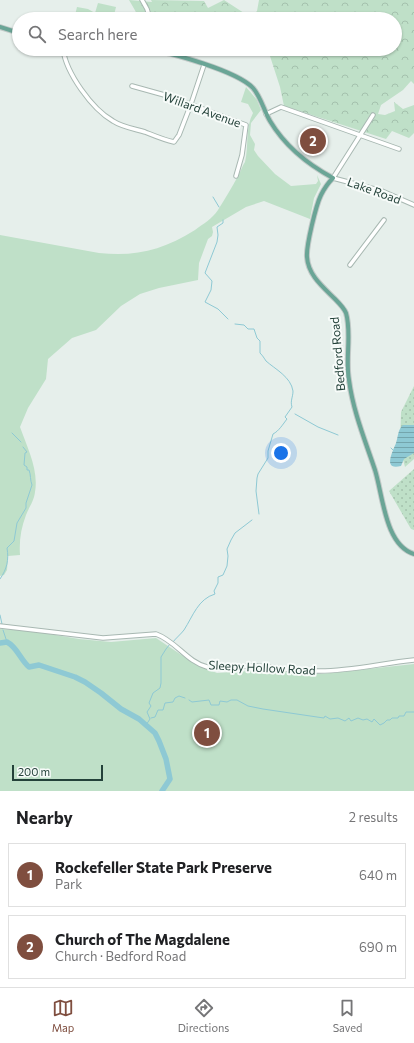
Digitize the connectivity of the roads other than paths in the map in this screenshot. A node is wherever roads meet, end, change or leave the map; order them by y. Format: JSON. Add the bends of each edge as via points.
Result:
{"nodes":[{"id":1,"x":142,"y":0,"type":"edge"},
{"id":2,"x":148,"y":12,"type":"edge"},
{"id":3,"x":0,"y":27,"type":"edge"},
{"id":4,"x":12,"y":31,"type":"edge"},
{"id":5,"x":64,"y":56,"type":"edge"},
{"id":6,"x":177,"y":56,"type":"edge"},
{"id":7,"x":204,"y":65,"type":"junction"},
{"id":8,"x":132,"y":86,"type":"dead end"},
{"id":9,"x":190,"y":104,"type":"junction"},
{"id":10,"x":266,"y":114,"type":"junction"},
{"id":11,"x":373,"y":115,"type":"dead end"},
{"id":12,"x":361,"y":135,"type":"junction"},
{"id":13,"x":399,"y":149,"type":"dead end"},
{"id":14,"x":236,"y":176,"type":"dead end"},
{"id":15,"x":333,"y":178,"type":"junction"},
{"id":16,"x":414,"y":205,"type":"edge"},
{"id":17,"x":384,"y":220,"type":"dead end"},
{"id":18,"x":350,"y":265,"type":"dead end"},
{"id":19,"x":414,"y":554,"type":"edge"},
{"id":20,"x":0,"y":626,"type":"edge"},
{"id":21,"x":414,"y":660,"type":"edge"}],
"edges":[{"from":1,"to":2,"type":"street"},
{"from":3,"to":4,"type":"main road"},
{"from":5,"to":9,"type":"street","via":[[80,88],[104,116],[117,123],[174,142]]},
{"from":6,"to":7,"type":"main road"},
{"from":7,"to":9,"type":"street"},
{"from":7,"to":10,"type":"main road","via":[[245,81],[258,96]]},
{"from":8,"to":9,"type":"street","name":"Willard Avenue"},
{"from":9,"to":14,"type":"street","name":"Willard Avenue","via":[[246,125]]},
{"from":10,"to":12,"type":"street","via":[[281,107]]},
{"from":10,"to":15,"type":"main road","via":[[291,149],[312,166]]},
{"from":11,"to":12,"type":"street"},
{"from":12,"to":13,"type":"street"},
{"from":12,"to":15,"type":"street"},
{"from":15,"to":16,"type":"street","name":"Lake Road","via":[[382,191]]},
{"from":15,"to":19,"type":"main road","name":"Bedford Road","via":[[324,188],[318,201],[307,247],[307,262],[315,279],[346,314],[347,359],[353,402],[389,529],[403,549]]},
{"from":17,"to":18,"type":"street"},
{"from":20,"to":21,"type":"street","name":"Sleepy Hollow Road","via":[[102,638],[156,634],[196,663],[214,668],[248,666],[325,671]]}]}
